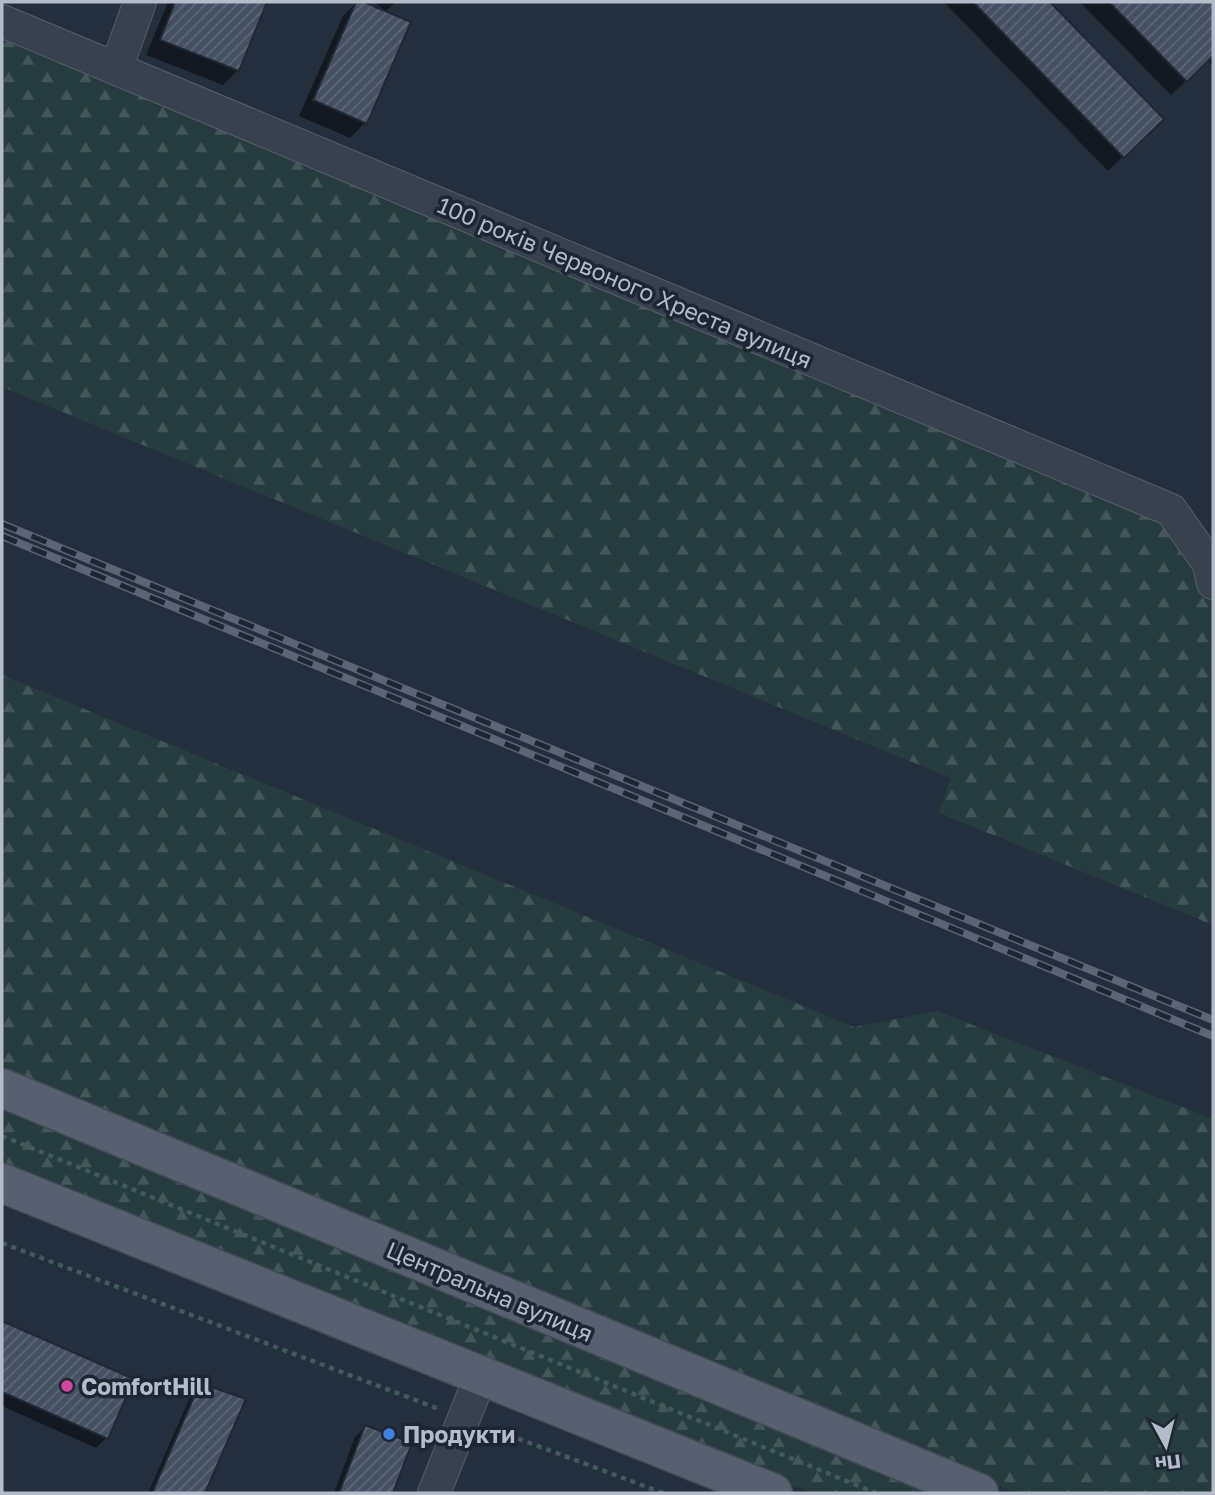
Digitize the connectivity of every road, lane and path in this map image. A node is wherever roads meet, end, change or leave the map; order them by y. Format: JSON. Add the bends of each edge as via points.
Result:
{"nodes":[{"id":1,"x":140,"y":2,"type":"edge"},
{"id":2,"x":2,"y":22,"type":"edge"},
{"id":3,"x":116,"y":69,"type":"junction"},
{"id":4,"x":1213,"y":583,"type":"edge"},
{"id":5,"x":2,"y":1088,"type":"edge"},
{"id":6,"x":2,"y":1136,"type":"edge"},
{"id":7,"x":2,"y":1183,"type":"edge"},
{"id":8,"x":2,"y":1243,"type":"edge"},
{"id":9,"x":480,"y":1378,"type":"junction"},
{"id":10,"x":464,"y":1418,"type":"junction"},
{"id":11,"x":753,"y":1490,"type":"edge"},
{"id":12,"x":434,"y":1493,"type":"edge"},
{"id":13,"x":663,"y":1493,"type":"edge"},
{"id":14,"x":876,"y":1493,"type":"edge"},
{"id":15,"x":979,"y":1493,"type":"edge"}],
"edges":[{"from":1,"to":3,"type":"street"},
{"from":2,"to":3,"type":"street","name":"100 років Червоного Хреста вулиця"},
{"from":3,"to":4,"type":"street","name":"100 років Червоного Хреста вулиця","via":[[1171,510],[1209,565]]},
{"from":5,"to":15,"type":"main road","name":"Центральна вулиця"},
{"from":6,"to":14,"type":"path"},
{"from":7,"to":9,"type":"main road"},
{"from":8,"to":10,"type":"path"},
{"from":9,"to":10,"type":"street"},
{"from":9,"to":11,"type":"main road"},
{"from":10,"to":12,"type":"street"},
{"from":10,"to":13,"type":"path"}]}
